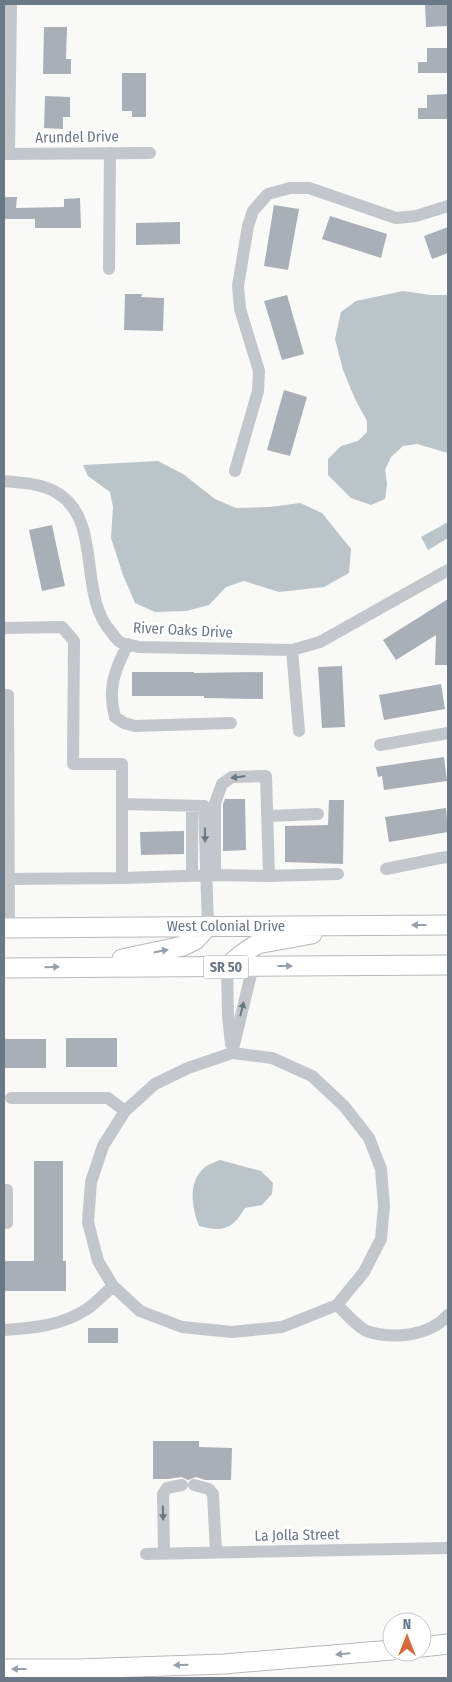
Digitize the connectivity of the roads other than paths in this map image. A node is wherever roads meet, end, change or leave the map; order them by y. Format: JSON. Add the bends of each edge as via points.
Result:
{"nodes":[{"id":1,"x":11,"y":4,"type":"edge"},
{"id":2,"x":150,"y":152,"type":"dead end"},
{"id":3,"x":110,"y":153,"type":"junction"},
{"id":4,"x":6,"y":154,"type":"edge"},
{"id":5,"x":448,"y":206,"type":"edge"},
{"id":6,"x":109,"y":269,"type":"dead end"},
{"id":7,"x":235,"y":471,"type":"dead end"},
{"id":8,"x":4,"y":481,"type":"edge"},
{"id":9,"x":448,"y":570,"type":"edge"},
{"id":10,"x":4,"y":628,"type":"edge"},
{"id":11,"x":128,"y":644,"type":"junction"},
{"id":12,"x":292,"y":650,"type":"junction"},
{"id":13,"x":4,"y":695,"type":"edge"},
{"id":14,"x":231,"y":723,"type":"dead end"},
{"id":15,"x":299,"y":731,"type":"dead end"},
{"id":16,"x":448,"y":733,"type":"edge"},
{"id":17,"x":380,"y":745,"type":"dead end"},
{"id":18,"x":123,"y":804,"type":"junction"},
{"id":19,"x":192,"y":806,"type":"junction"},
{"id":20,"x":318,"y":814,"type":"dead end"},
{"id":21,"x":268,"y":816,"type":"junction"},
{"id":22,"x":6,"y":817,"type":"edge"},
{"id":23,"x":448,"y":857,"type":"edge"},
{"id":24,"x":386,"y":869,"type":"dead end"},
{"id":25,"x":338,"y":874,"type":"dead end"},
{"id":26,"x":192,"y":875,"type":"junction"},
{"id":27,"x":210,"y":875,"type":"junction"},
{"id":28,"x":269,"y":876,"type":"junction"},
{"id":29,"x":122,"y":878,"type":"junction"},
{"id":30,"x":8,"y":879,"type":"junction"},
{"id":31,"x":357,"y":925,"type":"junction"},
{"id":32,"x":448,"y":925,"type":"edge"},
{"id":33,"x":208,"y":926,"type":"junction"},
{"id":34,"x":6,"y":928,"type":"edge"},
{"id":35,"x":448,"y":965,"type":"edge"},
{"id":36,"x":227,"y":966,"type":"junction"},
{"id":37,"x":254,"y":966,"type":"junction"},
{"id":38,"x":79,"y":967,"type":"junction"},
{"id":39,"x":4,"y":968,"type":"edge"},
{"id":40,"x":232,"y":1053,"type":"junction"},
{"id":41,"x":11,"y":1098,"type":"dead end"},
{"id":42,"x":125,"y":1111,"type":"junction"},
{"id":43,"x":4,"y":1190,"type":"edge"},
{"id":44,"x":4,"y":1223,"type":"edge"},
{"id":45,"x":113,"y":1286,"type":"junction"},
{"id":46,"x":337,"y":1306,"type":"junction"},
{"id":47,"x":448,"y":1315,"type":"edge"},
{"id":48,"x":4,"y":1330,"type":"edge"},
{"id":49,"x":448,"y":1548,"type":"edge"},
{"id":50,"x":216,"y":1552,"type":"junction"},
{"id":51,"x":164,"y":1553,"type":"junction"},
{"id":52,"x":146,"y":1554,"type":"dead end"},
{"id":53,"x":448,"y":1644,"type":"edge"},
{"id":54,"x":432,"y":1646,"type":"edge"},
{"id":55,"x":382,"y":1651,"type":"edge"},
{"id":56,"x":4,"y":1669,"type":"edge"}],
"edges":[{"from":1,"to":4,"type":"street"},
{"from":2,"to":3,"type":"street","name":"Arundel Drive"},
{"from":3,"to":4,"type":"street","name":"Arundel Drive"},
{"from":3,"to":6,"type":"street"},
{"from":5,"to":7,"type":"street","via":[[416,216],[396,218],[309,188],[290,188],[268,194],[254,211],[248,226],[238,286],[240,309],[259,371],[258,391]]},
{"from":8,"to":11,"type":"street","name":"River Oaks Drive","via":[[39,485],[59,494],[74,509],[83,525],[94,600],[105,625],[120,642]]},
{"from":9,"to":12,"type":"street","name":"River Oaks Drive","via":[[320,642]]},
{"from":10,"to":18,"type":"street","via":[[62,627],[74,641],[73,764],[122,764]]},
{"from":11,"to":12,"type":"street","name":"River Oaks Drive","via":[[138,647]]},
{"from":11,"to":14,"type":"street","via":[[114,675],[112,708],[115,717],[135,726]]},
{"from":12,"to":15,"type":"street"},
{"from":13,"to":22,"type":"street","via":[[8,695]]},
{"from":16,"to":17,"type":"street"},
{"from":18,"to":19,"type":"street"},
{"from":18,"to":29,"type":"street"},
{"from":19,"to":26,"type":"street"},
{"from":19,"to":27,"type":"street","one_way":true,"via":[[204,806]]},
{"from":20,"to":21,"type":"street"},
{"from":21,"to":27,"type":"street","one_way":true,"via":[[266,776],[232,776],[222,784],[215,803]]},
{"from":21,"to":28,"type":"street"},
{"from":22,"to":30,"type":"street"},
{"from":23,"to":24,"type":"street"},
{"from":25,"to":28,"type":"street"},
{"from":26,"to":27,"type":"street"},
{"from":26,"to":29,"type":"street"},
{"from":27,"to":28,"type":"street"},
{"from":27,"to":33,"type":"street"},
{"from":29,"to":30,"type":"street"},
{"from":30,"to":34,"type":"street"},
{"from":32,"to":31,"type":"highway","name":"West Colonial Drive","one_way":true},
{"from":31,"to":33,"type":"highway","name":"West Colonial Drive"},
{"from":31,"to":36,"type":"highway","via":[[257,944]]},
{"from":33,"to":34,"type":"highway","name":"West Colonial Drive"},
{"from":38,"to":33,"type":"highway","one_way":true,"via":[[183,946],[195,940]]},
{"from":37,"to":35,"type":"highway","number":"SR 50","one_way":true},
{"from":36,"to":37,"type":"highway","number":"SR 50"},
{"from":36,"to":38,"type":"highway","number":"SR 50"},
{"from":36,"to":40,"type":"street"},
{"from":40,"to":37,"type":"street","one_way":true},
{"from":39,"to":38,"type":"highway","number":"SR 50","one_way":true},
{"from":40,"to":42,"type":"street","via":[[188,1068],[155,1084]]},
{"from":40,"to":46,"type":"street","via":[[272,1058],[312,1076],[344,1106],[369,1138],[380,1169],[384,1206],[380,1239],[364,1272]]},
{"from":41,"to":42,"type":"street","via":[[108,1098]]},
{"from":42,"to":45,"type":"street","via":[[103,1146],[91,1182],[88,1222],[98,1261]]},
{"from":43,"to":44,"type":"street","via":[[7,1190],[7,1223]]},
{"from":45,"to":46,"type":"street","via":[[140,1310],[182,1327],[232,1332],[282,1327]]},
{"from":45,"to":48,"type":"street","via":[[88,1309],[66,1320],[41,1327]]},
{"from":46,"to":47,"type":"street","via":[[366,1330],[389,1336],[417,1334],[442,1322]]},
{"from":49,"to":50,"type":"street","name":"La Jolla Street"},
{"from":50,"to":51,"type":"street","name":"La Jolla Street"},
{"from":50,"to":51,"type":"street","one_way":true,"via":[[212,1494],[209,1489],[188,1485],[167,1488],[163,1494]]},
{"from":51,"to":52,"type":"street","name":"La Jolla Street"},
{"from":53,"to":54,"type":"highway"},
{"from":55,"to":56,"type":"highway","one_way":true,"via":[[224,1664]]}]}
